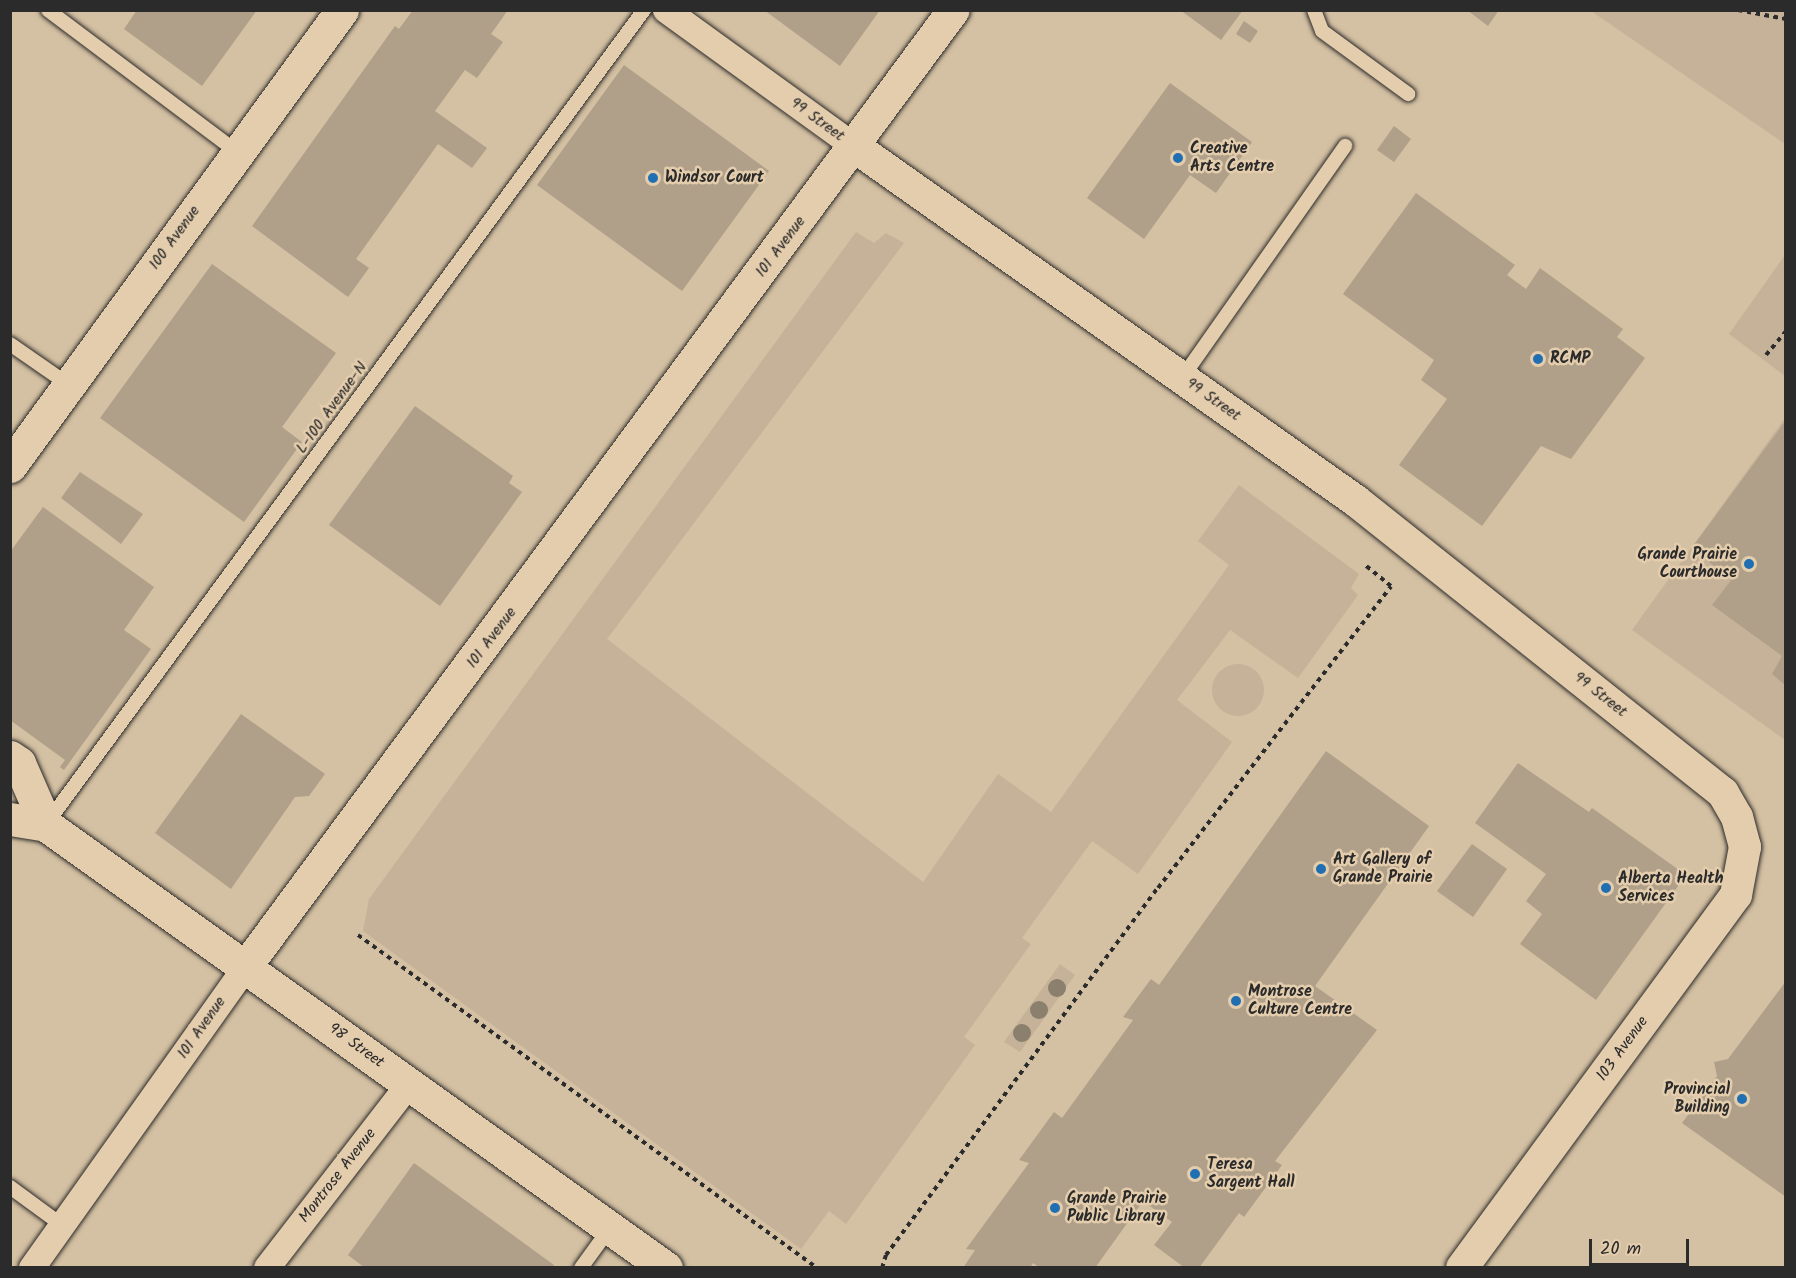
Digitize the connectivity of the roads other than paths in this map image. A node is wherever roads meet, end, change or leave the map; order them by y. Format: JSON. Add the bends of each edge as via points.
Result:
{"nodes":[{"id":1,"x":48,"y":10,"type":"edge"},
{"id":2,"x":342,"y":10,"type":"edge"},
{"id":3,"x":644,"y":10,"type":"edge"},
{"id":4,"x":666,"y":10,"type":"edge"},
{"id":5,"x":954,"y":10,"type":"edge"},
{"id":6,"x":1314,"y":10,"type":"edge"},
{"id":7,"x":1408,"y":94,"type":"dead end"},
{"id":8,"x":1345,"y":146,"type":"dead end"},
{"id":9,"x":855,"y":147,"type":"junction"},
{"id":10,"x":237,"y":152,"type":"junction"},
{"id":11,"x":10,"y":344,"type":"edge"},
{"id":12,"x":1182,"y":378,"type":"junction"},
{"id":13,"x":69,"y":385,"type":"junction"},
{"id":14,"x":10,"y":466,"type":"edge"},
{"id":15,"x":10,"y":757,"type":"edge"},
{"id":16,"x":1737,"y":817,"type":"joint"},
{"id":17,"x":10,"y":819,"type":"edge"},
{"id":18,"x":46,"y":825,"type":"junction"},
{"id":19,"x":246,"y":967,"type":"junction"},
{"id":20,"x":409,"y":1084,"type":"junction"},
{"id":21,"x":10,"y":1187,"type":"edge"},
{"id":22,"x":62,"y":1225,"type":"junction"},
{"id":23,"x":610,"y":1228,"type":"junction"},
{"id":24,"x":32,"y":1268,"type":"edge"},
{"id":25,"x":267,"y":1268,"type":"edge"},
{"id":26,"x":581,"y":1268,"type":"edge"},
{"id":27,"x":666,"y":1268,"type":"edge"},
{"id":28,"x":1462,"y":1268,"type":"edge"}],
"edges":[{"from":1,"to":10,"type":"lane"},
{"from":2,"to":10,"type":"main road","name":"100 Avenue"},
{"from":3,"to":18,"type":"lane","name":"L-100 Avenue-N"},
{"from":4,"to":9,"type":"street","name":"99 Street"},
{"from":5,"to":9,"type":"street","name":"101 Avenue"},
{"from":6,"to":7,"type":"lane","via":[[1322,31]]},
{"from":8,"to":12,"type":"lane"},
{"from":9,"to":12,"type":"street","name":"99 Street"},
{"from":9,"to":19,"type":"street","name":"101 Avenue"},
{"from":10,"to":13,"type":"main road","name":"100 Avenue"},
{"from":11,"to":13,"type":"lane"},
{"from":12,"to":16,"type":"street","name":"99 Street","via":[[1375,516],[1724,793]]},
{"from":13,"to":14,"type":"main road","name":"100 Avenue"},
{"from":15,"to":18,"type":"main road","via":[[19,763]]},
{"from":16,"to":28,"type":"street","name":"103 Avenue","via":[[1745,847],[1736,895]]},
{"from":17,"to":18,"type":"main road","name":"98 Street"},
{"from":18,"to":19,"type":"main road","name":"98 Street"},
{"from":19,"to":20,"type":"main road","name":"98 Street"},
{"from":19,"to":22,"type":"street","name":"101 Avenue"},
{"from":20,"to":23,"type":"main road","name":"98 Street"},
{"from":20,"to":25,"type":"street","name":"Montrose Avenue"},
{"from":21,"to":22,"type":"lane"},
{"from":22,"to":24,"type":"street","name":"101 Avenue"},
{"from":23,"to":26,"type":"lane"},
{"from":23,"to":27,"type":"main road","name":"98 Street"}]}
